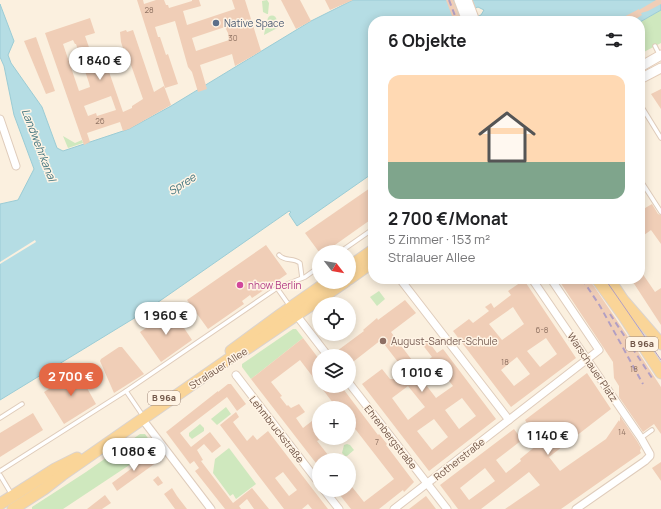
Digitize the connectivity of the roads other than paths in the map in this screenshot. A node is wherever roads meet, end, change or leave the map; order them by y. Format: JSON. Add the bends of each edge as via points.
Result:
{"nodes":[{"id":1,"x":459,"y":0,"type":"edge"},
{"id":2,"x":467,"y":0,"type":"edge"},
{"id":3,"x":465,"y":16,"type":"edge"},
{"id":4,"x":473,"y":16,"type":"edge"},
{"id":5,"x":655,"y":46,"type":"dead end"},
{"id":6,"x":660,"y":55,"type":"edge"},
{"id":7,"x":645,"y":64,"type":"edge"},
{"id":8,"x":661,"y":68,"type":"edge"},
{"id":9,"x":645,"y":76,"type":"edge"},
{"id":10,"x":645,"y":112,"type":"edge"},
{"id":11,"x":0,"y":120,"type":"edge"},
{"id":12,"x":661,"y":138,"type":"edge"},
{"id":13,"x":16,"y":166,"type":"dead end"},
{"id":14,"x":645,"y":187,"type":"edge"},
{"id":15,"x":661,"y":212,"type":"edge"},
{"id":16,"x":368,"y":232,"type":"edge"},
{"id":17,"x":350,"y":245,"type":"edge"},
{"id":18,"x":368,"y":254,"type":"edge"},
{"id":19,"x":280,"y":255,"type":"dead end"},
{"id":20,"x":356,"y":262,"type":"edge"},
{"id":21,"x":368,"y":266,"type":"edge"},
{"id":22,"x":312,"y":272,"type":"edge"},
{"id":23,"x":356,"y":274,"type":"edge"},
{"id":24,"x":302,"y":278,"type":"junction"},
{"id":25,"x":404,"y":284,"type":"edge"},
{"id":26,"x":535,"y":284,"type":"edge"},
{"id":27,"x":554,"y":284,"type":"edge"},
{"id":28,"x":601,"y":284,"type":"edge"},
{"id":29,"x":612,"y":284,"type":"edge"},
{"id":30,"x":277,"y":288,"type":"junction"},
{"id":31,"x":319,"y":289,"type":"edge"},
{"id":32,"x":333,"y":289,"type":"edge"},
{"id":33,"x":294,"y":311,"type":"junction"},
{"id":34,"x":661,"y":344,"type":"edge"},
{"id":35,"x":323,"y":349,"type":"edge"},
{"id":36,"x":599,"y":350,"type":"joint"},
{"id":37,"x":588,"y":360,"type":"junction"},
{"id":38,"x":661,"y":373,"type":"edge"},
{"id":39,"x":236,"y":376,"type":"dead end"},
{"id":40,"x":126,"y":391,"type":"junction"},
{"id":41,"x":356,"y":392,"type":"edge"},
{"id":42,"x":22,"y":404,"type":"dead end"},
{"id":43,"x":142,"y":416,"type":"junction"},
{"id":44,"x":0,"y":418,"type":"edge"},
{"id":45,"x":509,"y":420,"type":"junction"},
{"id":46,"x":652,"y":430,"type":"dead end"},
{"id":47,"x":641,"y":438,"type":"junction"},
{"id":48,"x":0,"y":471,"type":"edge"},
{"id":49,"x":312,"y":474,"type":"edge"},
{"id":50,"x":0,"y":475,"type":"edge"},
{"id":51,"x":427,"y":484,"type":"junction"},
{"id":52,"x":12,"y":496,"type":"junction"},
{"id":53,"x":330,"y":497,"type":"edge"},
{"id":54,"x":0,"y":504,"type":"edge"},
{"id":55,"x":17,"y":508,"type":"edge"},
{"id":56,"x":210,"y":509,"type":"edge"},
{"id":57,"x":339,"y":509,"type":"edge"},
{"id":58,"x":394,"y":509,"type":"edge"},
{"id":59,"x":447,"y":509,"type":"edge"},
{"id":60,"x":576,"y":509,"type":"edge"}],
"edges":[{"from":1,"to":3,"type":"main road"},
{"from":2,"to":4,"type":"main road"},
{"from":5,"to":6,"type":"lane"},
{"from":6,"to":7,"type":"main road"},
{"from":8,"to":9,"type":"main road"},
{"from":10,"to":12,"type":"lane"},
{"from":11,"to":13,"type":"street"},
{"from":14,"to":15,"type":"lane"},
{"from":16,"to":17,"type":"lane"},
{"from":18,"to":20,"type":"main road"},
{"from":19,"to":24,"type":"lane","via":[[300,263]]},
{"from":21,"to":23,"type":"main road"},
{"from":22,"to":24,"type":"lane"},
{"from":24,"to":30,"type":"lane"},
{"from":25,"to":45,"type":"street"},
{"from":26,"to":37,"type":"street","name":"Warschauer Platz"},
{"from":27,"to":36,"type":"street","name":"Warschauer Platz"},
{"from":28,"to":38,"type":"main road","number":"B 96a"},
{"from":29,"to":34,"type":"main road","number":"B 96a"},
{"from":30,"to":33,"type":"lane"},
{"from":30,"to":40,"type":"lane"},
{"from":31,"to":33,"type":"main road","name":"Stralauer Allee","number":"B 96a"},
{"from":32,"to":33,"type":"main road","name":"Stralauer Allee","number":"B 96a"},
{"from":33,"to":35,"type":"street"},
{"from":33,"to":43,"type":"main road","name":"Stralauer Allee","number":"B 96a","via":[[248,348]]},
{"from":36,"to":37,"type":"street","name":"Rotherstraße"},
{"from":37,"to":45,"type":"street","name":"Rotherstraße"},
{"from":37,"to":47,"type":"street","name":"Warschauer Platz"},
{"from":39,"to":49,"type":"street","name":"Lehmbruckstraße"},
{"from":40,"to":43,"type":"lane"},
{"from":40,"to":48,"type":"lane"},
{"from":41,"to":51,"type":"street","name":"Ehrenbergstraße"},
{"from":42,"to":44,"type":"lane"},
{"from":43,"to":52,"type":"main road","name":"Stralauer Allee","number":"B 96a"},
{"from":43,"to":55,"type":"main road","name":"Stralauer Allee","number":"B 96a"},
{"from":43,"to":56,"type":"street"},
{"from":45,"to":51,"type":"street","name":"Rotherstraße"},
{"from":46,"to":47,"type":"lane"},
{"from":47,"to":60,"type":"street","name":"Warschauer Platz","via":[[650,456]]},
{"from":50,"to":52,"type":"lane"},
{"from":51,"to":58,"type":"street","name":"Rotherstraße"},
{"from":51,"to":59,"type":"street","name":"Ehrenbergstraße"},
{"from":52,"to":54,"type":"main road","name":"Stralauer Allee","number":"B 96a"},
{"from":52,"to":55,"type":"street","number":"B 96a"},
{"from":53,"to":57,"type":"street"}]}
